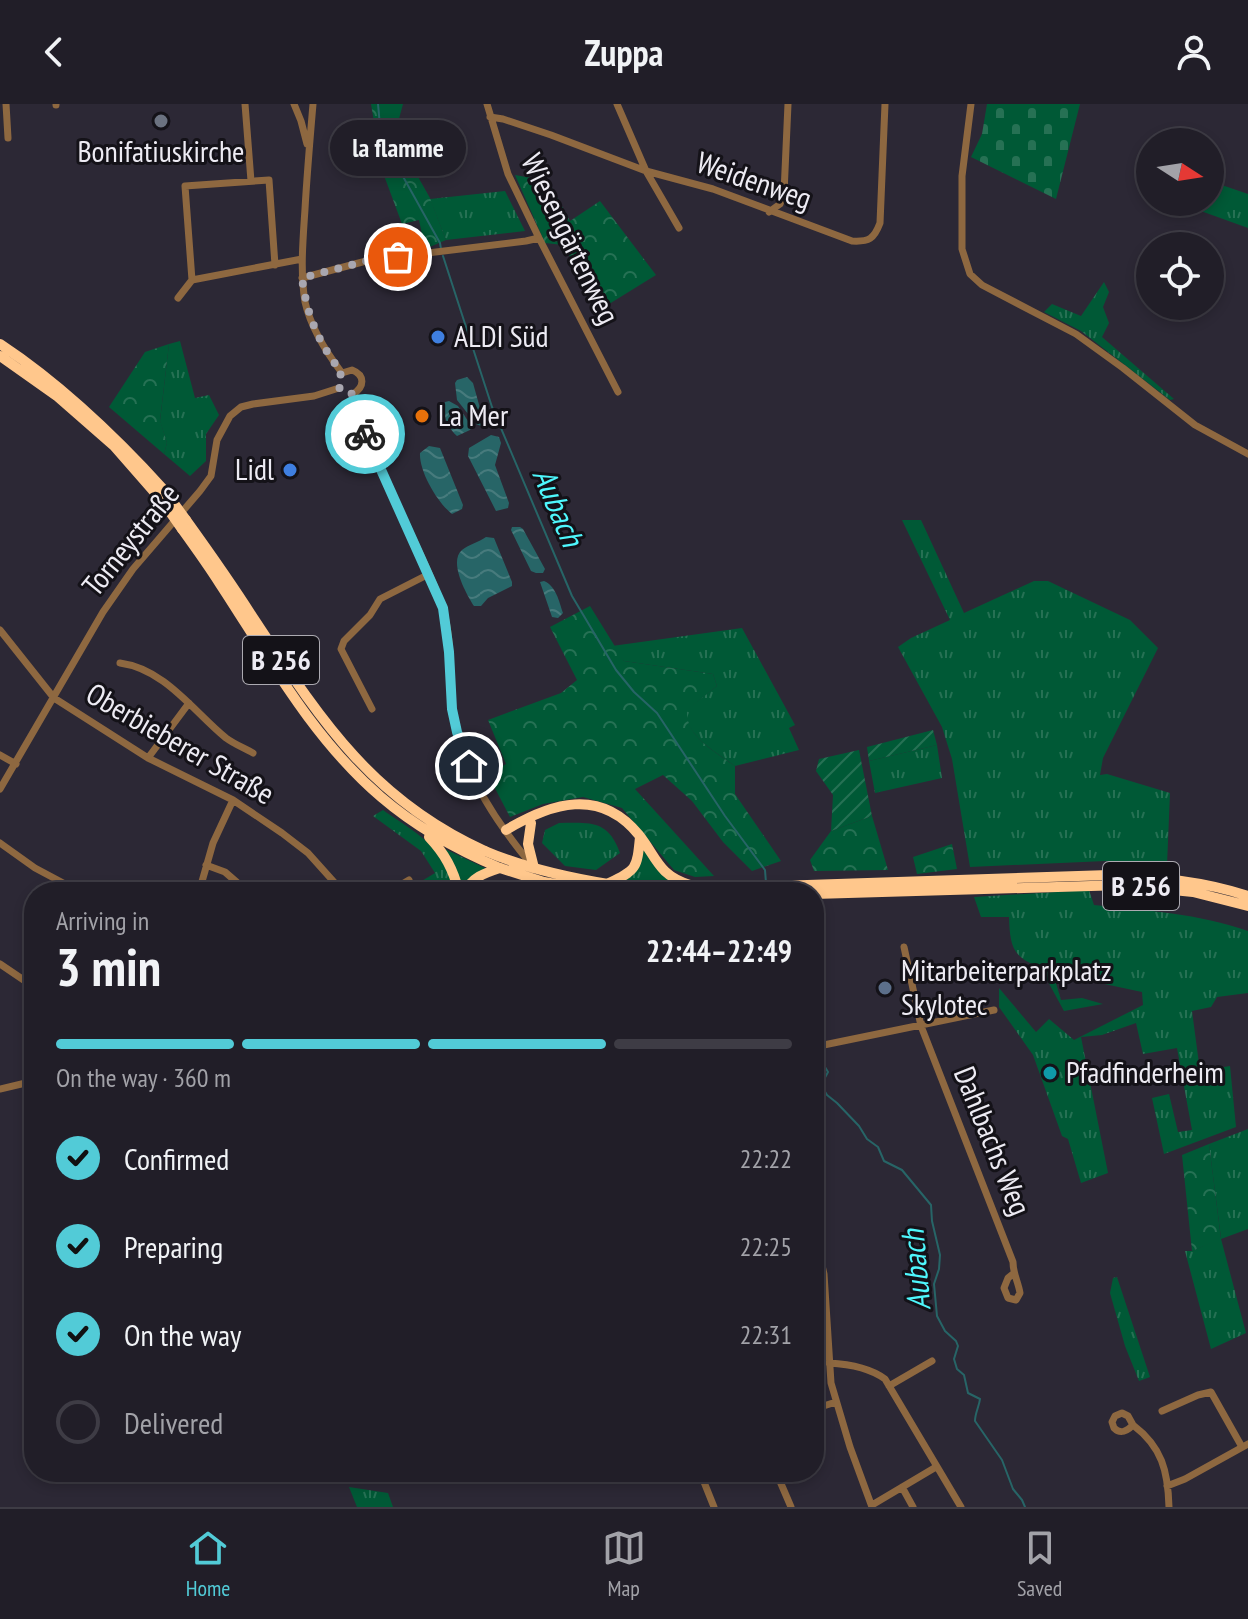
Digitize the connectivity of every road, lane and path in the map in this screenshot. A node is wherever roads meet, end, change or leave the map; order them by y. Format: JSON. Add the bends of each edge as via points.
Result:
{"nodes":[{"id":1,"x":6,"y":104,"type":"edge"},
{"id":2,"x":245,"y":104,"type":"edge"},
{"id":3,"x":294,"y":104,"type":"edge"},
{"id":4,"x":313,"y":104,"type":"edge"},
{"id":5,"x":487,"y":104,"type":"edge"},
{"id":6,"x":617,"y":104,"type":"edge"},
{"id":7,"x":788,"y":104,"type":"edge"},
{"id":8,"x":885,"y":104,"type":"edge"},
{"id":9,"x":971,"y":104,"type":"edge"},
{"id":10,"x":490,"y":117,"type":"junction"},
{"id":11,"x":8,"y":138,"type":"dead end"},
{"id":12,"x":308,"y":150,"type":"junction"},
{"id":13,"x":646,"y":171,"type":"junction"},
{"id":14,"x":251,"y":181,"type":"junction"},
{"id":15,"x":769,"y":212,"type":"junction"},
{"id":16,"x":679,"y":228,"type":"dead end"},
{"id":17,"x":539,"y":238,"type":"junction"},
{"id":18,"x":302,"y":259,"type":"junction"},
{"id":19,"x":275,"y":265,"type":"junction"},
{"id":20,"x":302,"y":278,"type":"junction"},
{"id":21,"x":192,"y":280,"type":"junction"},
{"id":22,"x":178,"y":298,"type":"dead end"},
{"id":23,"x":0,"y":344,"type":"edge"},
{"id":24,"x":0,"y":356,"type":"edge"},
{"id":25,"x":342,"y":373,"type":"junction"},
{"id":26,"x":339,"y":388,"type":"junction"},
{"id":27,"x":618,"y":392,"type":"dead end"},
{"id":28,"x":353,"y":394,"type":"junction"},
{"id":29,"x":1248,"y":454,"type":"edge"},
{"id":30,"x":164,"y":496,"type":"junction"},
{"id":31,"x":184,"y":525,"type":"junction"},
{"id":32,"x":429,"y":574,"type":"junction"},
{"id":33,"x":0,"y":630,"type":"edge"},
{"id":34,"x":120,"y":663,"type":"dead end"},
{"id":35,"x":54,"y":698,"type":"junction"},
{"id":36,"x":189,"y":703,"type":"junction"},
{"id":37,"x":372,"y":709,"type":"dead end"},
{"id":38,"x":253,"y":753,"type":"dead end"},
{"id":39,"x":0,"y":755,"type":"edge"},
{"id":40,"x":148,"y":758,"type":"junction"},
{"id":41,"x":16,"y":764,"type":"junction"},
{"id":42,"x":0,"y":789,"type":"edge"},
{"id":43,"x":233,"y":800,"type":"junction"},
{"id":44,"x":541,"y":813,"type":"junction"},
{"id":45,"x":531,"y":823,"type":"junction"},
{"id":46,"x":417,"y":824,"type":"junction"},
{"id":47,"x":506,"y":830,"type":"junction"},
{"id":48,"x":640,"y":837,"type":"junction"},
{"id":49,"x":0,"y":843,"type":"edge"},
{"id":50,"x":206,"y":865,"type":"junction"},
{"id":51,"x":500,"y":868,"type":"junction"},
{"id":52,"x":534,"y":868,"type":"junction"},
{"id":53,"x":409,"y":880,"type":"dead end"},
{"id":54,"x":61,"y":882,"type":"edge"},
{"id":55,"x":202,"y":882,"type":"edge"},
{"id":56,"x":236,"y":882,"type":"edge"},
{"id":57,"x":334,"y":882,"type":"edge"},
{"id":58,"x":406,"y":882,"type":"edge"},
{"id":59,"x":458,"y":882,"type":"edge"},
{"id":60,"x":471,"y":882,"type":"edge"},
{"id":61,"x":544,"y":882,"type":"edge"},
{"id":62,"x":549,"y":882,"type":"edge"},
{"id":63,"x":582,"y":882,"type":"edge"},
{"id":64,"x":615,"y":882,"type":"edge"},
{"id":65,"x":681,"y":882,"type":"edge"},
{"id":66,"x":1032,"y":882,"type":"junction"},
{"id":67,"x":824,"y":886,"type":"edge"},
{"id":68,"x":824,"y":893,"type":"edge"},
{"id":69,"x":1248,"y":896,"type":"edge"},
{"id":70,"x":1248,"y":906,"type":"edge"},
{"id":71,"x":904,"y":947,"type":"dead end"},
{"id":72,"x":0,"y":964,"type":"edge"},
{"id":73,"x":24,"y":980,"type":"edge"},
{"id":74,"x":994,"y":1010,"type":"dead end"},
{"id":75,"x":921,"y":1026,"type":"junction"},
{"id":76,"x":824,"y":1045,"type":"edge"},
{"id":77,"x":24,"y":1083,"type":"edge"},
{"id":78,"x":0,"y":1089,"type":"edge"},
{"id":79,"x":824,"y":1274,"type":"edge"},
{"id":80,"x":1013,"y":1274,"type":"dead end"},
{"id":81,"x":932,"y":1361,"type":"dead end"},
{"id":82,"x":829,"y":1363,"type":"junction"},
{"id":83,"x":889,"y":1386,"type":"junction"},
{"id":84,"x":836,"y":1402,"type":"junction"},
{"id":85,"x":824,"y":1406,"type":"edge"},
{"id":86,"x":1162,"y":1411,"type":"dead end"},
{"id":87,"x":1133,"y":1425,"type":"dead end"},
{"id":88,"x":1245,"y":1445,"type":"edge"},
{"id":89,"x":936,"y":1467,"type":"junction"},
{"id":90,"x":704,"y":1482,"type":"edge"},
{"id":91,"x":780,"y":1482,"type":"edge"},
{"id":92,"x":1167,"y":1486,"type":"junction"},
{"id":93,"x":902,"y":1487,"type":"junction"},
{"id":94,"x":872,"y":1506,"type":"edge"},
{"id":95,"x":714,"y":1507,"type":"edge"},
{"id":96,"x":791,"y":1507,"type":"edge"},
{"id":97,"x":913,"y":1507,"type":"edge"},
{"id":98,"x":961,"y":1507,"type":"edge"},
{"id":99,"x":1169,"y":1507,"type":"edge"}],
"edges":[{"from":1,"to":11,"type":"street"},
{"from":2,"to":14,"type":"street"},
{"from":3,"to":12,"type":"street"},
{"from":4,"to":12,"type":"street"},
{"from":5,"to":10,"type":"street","name":"Wiesengärtenweg"},
{"from":6,"to":13,"type":"street"},
{"from":7,"to":15,"type":"street","via":[[784,193]]},
{"from":8,"to":15,"type":"street","name":"Weidenweg","via":[[880,223],[875,236],[852,241]]},
{"from":9,"to":29,"type":"street","via":[[962,176],[962,249],[974,278],[1076,334],[1195,425]]},
{"from":10,"to":13,"type":"street","name":"Weidenweg"},
{"from":10,"to":17,"type":"street","name":"Wiesengärtenweg","via":[[508,174]]},
{"from":12,"to":18,"type":"street"},
{"from":13,"to":15,"type":"street","name":"Weidenweg","via":[[713,189]]},
{"from":13,"to":16,"type":"street"},
{"from":14,"to":19,"type":"street","via":[[269,180]]},
{"from":14,"to":21,"type":"street","via":[[185,186]]},
{"from":17,"to":20,"type":"street","via":[[370,260]]},
{"from":17,"to":27,"type":"street","name":"Wiesengärtenweg"},
{"from":18,"to":19,"type":"street"},
{"from":18,"to":20,"type":"street"},
{"from":19,"to":21,"type":"street"},
{"from":20,"to":25,"type":"street","via":[[314,328]]},
{"from":21,"to":22,"type":"street"},
{"from":23,"to":30,"type":"highway","number":"B 256","via":[[123,446]]},
{"from":24,"to":30,"type":"highway","number":"B 256","via":[[58,397]]},
{"from":25,"to":26,"type":"street"},
{"from":25,"to":28,"type":"street","via":[[352,370],[362,378],[360,390]]},
{"from":26,"to":28,"type":"street"},
{"from":26,"to":35,"type":"street","name":"Torneystraße","via":[[241,407],[230,416],[217,440],[211,476],[133,569]]},
{"from":28,"to":32,"type":"street","via":[[375,460]]},
{"from":30,"to":31,"type":"highway","number":"B 256","bridge":true},
{"from":31,"to":46,"type":"highway","number":"B 256","via":[[318,728],[369,786]]},
{"from":31,"to":63,"type":"highway","number":"B 256","bridge":true,"via":[[229,580],[309,702],[388,790],[448,833],[485,851]]},
{"from":32,"to":37,"type":"street","via":[[380,599],[344,641],[341,649]]},
{"from":32,"to":47,"type":"street","via":[[443,608],[457,732],[483,795]]},
{"from":33,"to":35,"type":"street","name":"Oberbieberer Straße"},
{"from":34,"to":36,"type":"street","via":[[159,678]]},
{"from":35,"to":40,"type":"street","name":"Oberbieberer Straße"},
{"from":35,"to":41,"type":"street","name":"Torneystraße"},
{"from":36,"to":38,"type":"street","via":[[228,740]]},
{"from":36,"to":40,"type":"street"},
{"from":39,"to":41,"type":"street"},
{"from":40,"to":43,"type":"street","name":"Oberbieberer Straße"},
{"from":41,"to":42,"type":"street","name":"Torneystraße"},
{"from":43,"to":50,"type":"street"},
{"from":43,"to":57,"type":"street","name":"Oberbieberer Straße","via":[[308,853]]},
{"from":44,"to":45,"type":"highway"},
{"from":44,"to":47,"type":"highway"},
{"from":44,"to":48,"type":"highway","via":[[572,803],[593,805],[622,819]]},
{"from":45,"to":47,"type":"highway","via":[[519,831]]},
{"from":45,"to":52,"type":"highway","via":[[528,844]]},
{"from":46,"to":51,"type":"highway","number":"B 256"},
{"from":46,"to":59,"type":"highway","via":[[448,860]]},
{"from":47,"to":52,"type":"street"},
{"from":48,"to":64,"type":"highway","via":[[636,864]]},
{"from":48,"to":65,"type":"highway","via":[[664,872]]},
{"from":49,"to":54,"type":"street"},
{"from":50,"to":55,"type":"street"},
{"from":50,"to":56,"type":"street"},
{"from":51,"to":60,"type":"highway"},
{"from":51,"to":61,"type":"highway","number":"B 256","bridge":true},
{"from":52,"to":62,"type":"street"},
{"from":53,"to":58,"type":"street"},
{"from":66,"to":67,"type":"highway","number":"B 256"},
{"from":66,"to":68,"type":"highway","number":"B 256"},
{"from":66,"to":69,"type":"highway","number":"B 256","via":[[1159,877]]},
{"from":66,"to":70,"type":"highway","number":"B 256","via":[[1157,887]]},
{"from":71,"to":75,"type":"street","name":"Dahlbachs Weg"},
{"from":72,"to":73,"type":"street"},
{"from":74,"to":75,"type":"street"},
{"from":75,"to":76,"type":"street"},
{"from":75,"to":80,"type":"street","name":"Dahlbachs Weg","via":[[1013,1262]]},
{"from":77,"to":78,"type":"street"},
{"from":79,"to":82,"type":"street"},
{"from":81,"to":83,"type":"street"},
{"from":82,"to":83,"type":"street","via":[[878,1374]]},
{"from":82,"to":84,"type":"street"},
{"from":83,"to":89,"type":"street"},
{"from":84,"to":85,"type":"street"},
{"from":84,"to":94,"type":"street"},
{"from":86,"to":88,"type":"street","via":[[1211,1392]]},
{"from":87,"to":92,"type":"street","via":[[1157,1450]]},
{"from":88,"to":92,"type":"street"},
{"from":89,"to":93,"type":"street"},
{"from":89,"to":98,"type":"street"},
{"from":90,"to":95,"type":"street"},
{"from":91,"to":96,"type":"street"},
{"from":92,"to":99,"type":"street"},
{"from":93,"to":94,"type":"street"},
{"from":93,"to":97,"type":"street"}]}
